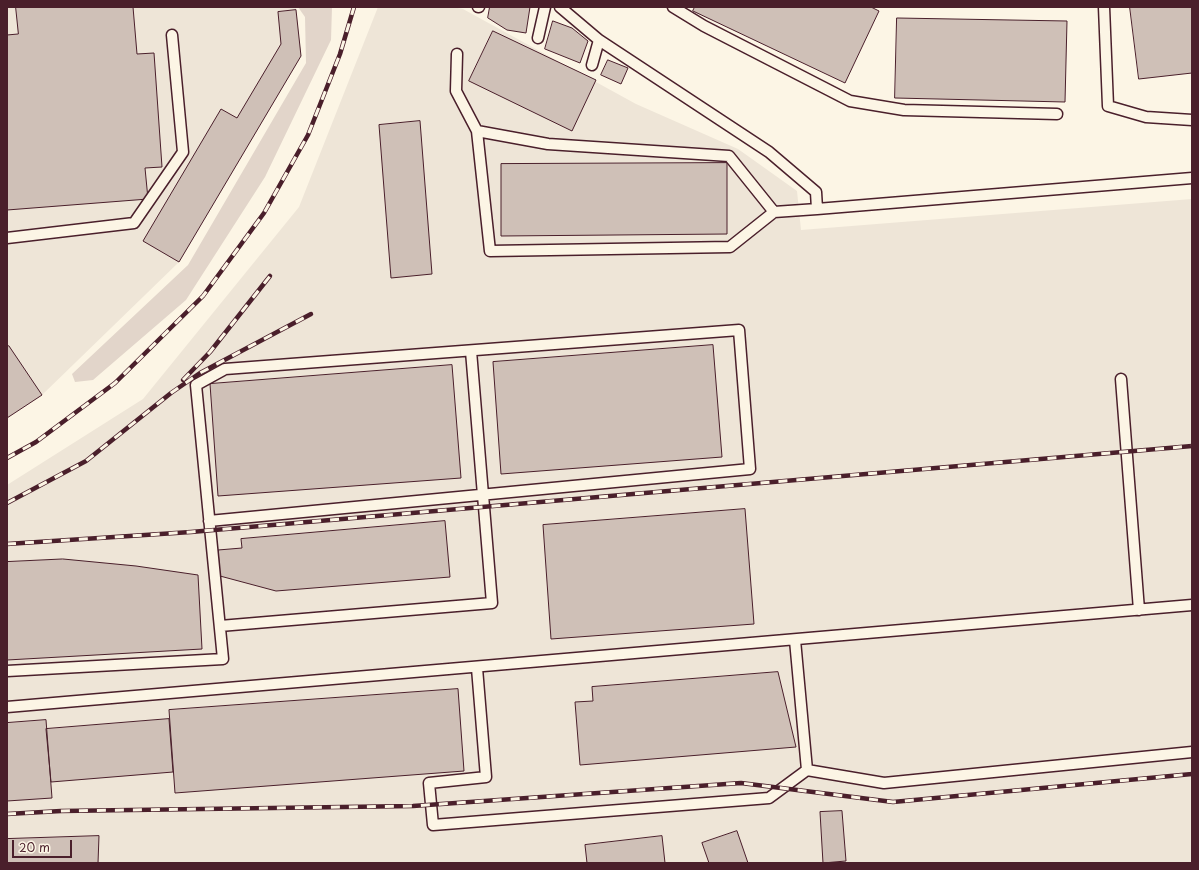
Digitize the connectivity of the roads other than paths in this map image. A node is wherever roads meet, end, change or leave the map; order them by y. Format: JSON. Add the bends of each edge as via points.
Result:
{"nodes":[{"id":1,"x":545,"y":7,"type":"edge"},
{"id":2,"x":560,"y":7,"type":"edge"},
{"id":3,"x":673,"y":7,"type":"edge"},
{"id":4,"x":1104,"y":7,"type":"edge"},
{"id":5,"x":172,"y":35,"type":"dead end"},
{"id":6,"x":538,"y":38,"type":"dead end"},
{"id":7,"x":599,"y":40,"type":"junction"},
{"id":8,"x":457,"y":54,"type":"dead end"},
{"id":9,"x":592,"y":65,"type":"dead end"},
{"id":10,"x":1057,"y":114,"type":"dead end"},
{"id":11,"x":1192,"y":120,"type":"edge"},
{"id":12,"x":477,"y":131,"type":"junction"},
{"id":13,"x":1192,"y":178,"type":"edge"},
{"id":14,"x":818,"y":209,"type":"junction"},
{"id":15,"x":774,"y":212,"type":"junction"},
{"id":16,"x":7,"y":238,"type":"edge"},
{"id":17,"x":471,"y":351,"type":"junction"},
{"id":18,"x":1120,"y":379,"type":"dead end"},
{"id":19,"x":483,"y":495,"type":"junction"},
{"id":20,"x":209,"y":521,"type":"junction"},
{"id":21,"x":1192,"y":605,"type":"edge"},
{"id":22,"x":1139,"y":610,"type":"junction"},
{"id":23,"x":220,"y":626,"type":"junction"},
{"id":24,"x":795,"y":640,"type":"junction"},
{"id":25,"x":477,"y":668,"type":"junction"},
{"id":26,"x":7,"y":671,"type":"edge"},
{"id":27,"x":7,"y":708,"type":"edge"},
{"id":28,"x":1192,"y":752,"type":"edge"},
{"id":29,"x":807,"y":770,"type":"junction"}],
"edges":[{"from":1,"to":6,"type":"lane"},
{"from":2,"to":7,"type":"lane"},
{"from":3,"to":10,"type":"lane","via":[[704,26],[850,101],[904,110]]},
{"from":4,"to":11,"type":"lane","via":[[1108,106],[1146,117]]},
{"from":5,"to":16,"type":"lane","via":[[182,152],[134,223]]},
{"from":7,"to":9,"type":"lane"},
{"from":7,"to":14,"type":"lane","via":[[769,152],[816,192]]},
{"from":8,"to":12,"type":"lane","via":[[456,91]]},
{"from":12,"to":15,"type":"lane","via":[[548,144],[729,156]]},
{"from":12,"to":15,"type":"lane","via":[[490,251],[730,247]]},
{"from":13,"to":14,"type":"lane"},
{"from":14,"to":15,"type":"lane"},
{"from":17,"to":19,"type":"lane"},
{"from":17,"to":19,"type":"lane","via":[[739,330],[750,469]]},
{"from":17,"to":20,"type":"lane","via":[[225,369],[196,385]]},
{"from":18,"to":22,"type":"lane"},
{"from":19,"to":20,"type":"lane"},
{"from":19,"to":23,"type":"lane","via":[[492,604]]},
{"from":20,"to":23,"type":"lane"},
{"from":21,"to":22,"type":"lane"},
{"from":22,"to":24,"type":"lane"},
{"from":23,"to":26,"type":"lane","via":[[223,659]]},
{"from":24,"to":25,"type":"lane"},
{"from":24,"to":29,"type":"lane"},
{"from":25,"to":27,"type":"lane"},
{"from":25,"to":29,"type":"lane","via":[[486,777],[429,783],[433,825],[769,798]]},
{"from":28,"to":29,"type":"lane","via":[[884,783]]}]}
